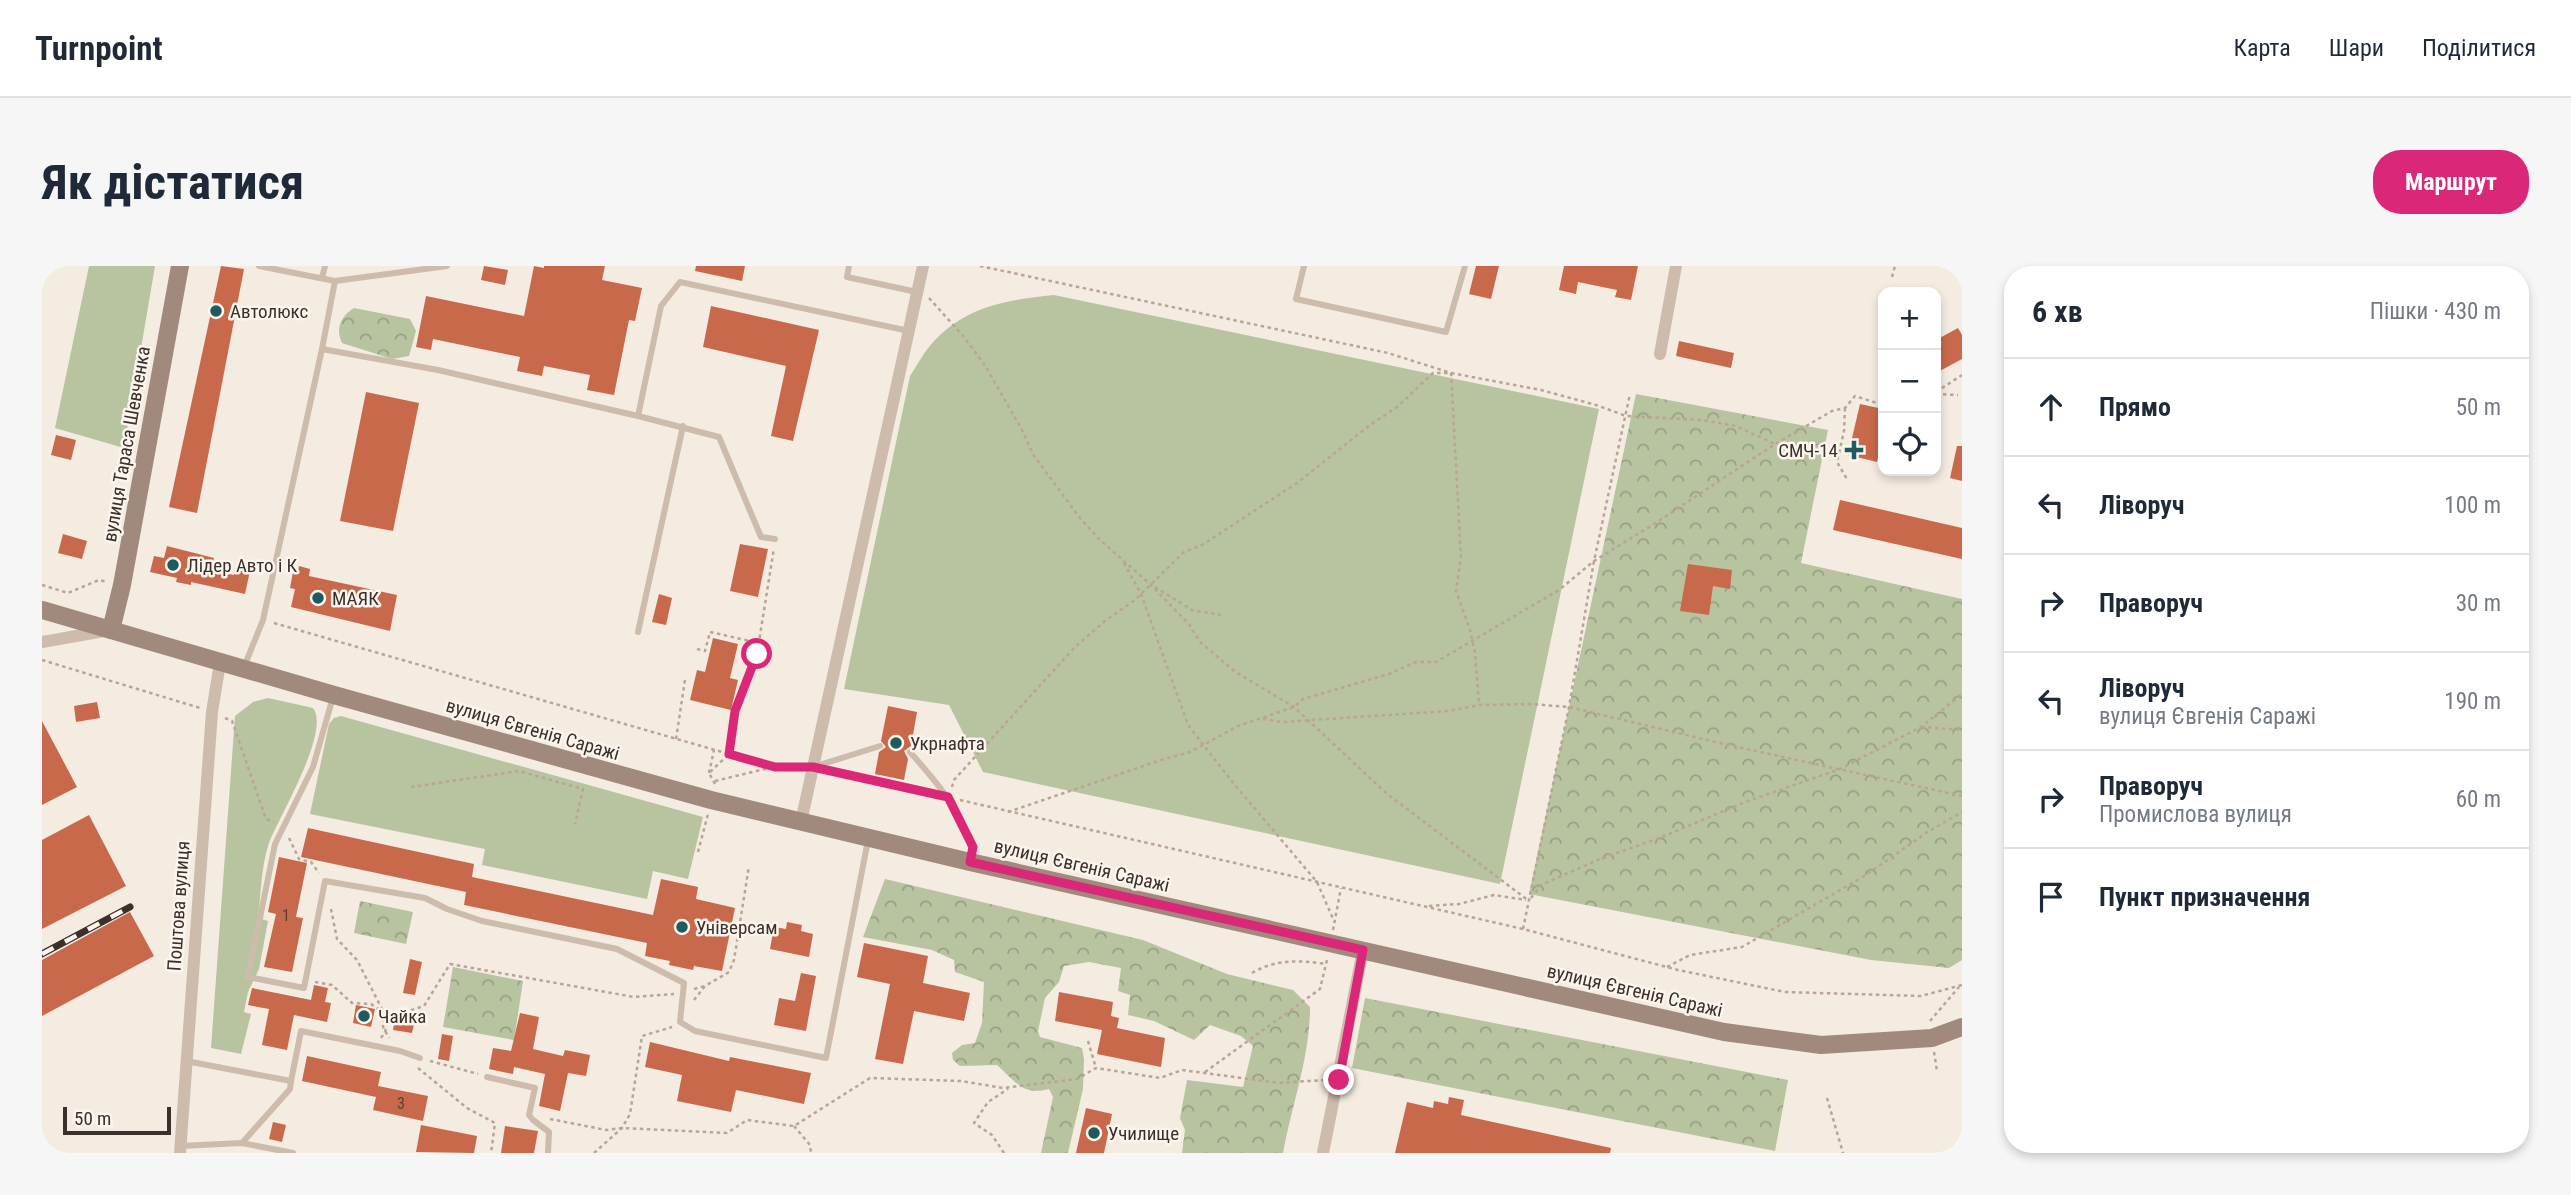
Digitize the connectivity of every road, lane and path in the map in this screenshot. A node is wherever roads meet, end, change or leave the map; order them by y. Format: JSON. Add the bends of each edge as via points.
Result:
{"nodes":[{"id":1,"x":180,"y":266,"type":"edge"},
{"id":2,"x":259,"y":266,"type":"edge"},
{"id":3,"x":324,"y":266,"type":"edge"},
{"id":4,"x":447,"y":266,"type":"edge"},
{"id":5,"x":849,"y":266,"type":"edge"},
{"id":6,"x":923,"y":266,"type":"edge"},
{"id":7,"x":980,"y":266,"type":"edge"},
{"id":8,"x":1304,"y":266,"type":"edge"},
{"id":9,"x":1465,"y":266,"type":"edge"},
{"id":10,"x":1676,"y":266,"type":"edge"},
{"id":11,"x":1895,"y":266,"type":"edge"},
{"id":12,"x":1892,"y":277,"type":"dead end"},
{"id":13,"x":322,"y":278,"type":"junction"},
{"id":14,"x":335,"y":281,"type":"junction"},
{"id":15,"x":918,"y":290,"type":"junction"},
{"id":16,"x":909,"y":331,"type":"junction"},
{"id":17,"x":321,"y":349,"type":"junction"},
{"id":18,"x":1660,"y":354,"type":"dead end"},
{"id":19,"x":1451,"y":373,"type":"junction"},
{"id":20,"x":1962,"y":376,"type":"edge"},
{"id":21,"x":1941,"y":390,"type":"edge"},
{"id":22,"x":1941,"y":393,"type":"edge"},
{"id":23,"x":1630,"y":394,"type":"dead end"},
{"id":24,"x":1958,"y":395,"type":"dead end"},
{"id":25,"x":1878,"y":403,"type":"edge"},
{"id":26,"x":1845,"y":408,"type":"junction"},
{"id":27,"x":638,"y":416,"type":"junction"},
{"id":28,"x":1626,"y":416,"type":"junction"},
{"id":29,"x":683,"y":426,"type":"junction"},
{"id":30,"x":1775,"y":444,"type":"junction"},
{"id":31,"x":1848,"y":481,"type":"dead end"},
{"id":32,"x":775,"y":539,"type":"joint"},
{"id":33,"x":1122,"y":560,"type":"junction"},
{"id":34,"x":1594,"y":561,"type":"junction"},
{"id":35,"x":1150,"y":584,"type":"junction"},
{"id":36,"x":42,"y":585,"type":"edge"},
{"id":37,"x":122,"y":585,"type":"junction"},
{"id":38,"x":1141,"y":594,"type":"junction"},
{"id":39,"x":42,"y":610,"type":"edge"},
{"id":40,"x":1221,"y":615,"type":"dead end"},
{"id":41,"x":263,"y":620,"type":"junction"},
{"id":42,"x":111,"y":629,"type":"junction"},
{"id":43,"x":638,"y":632,"type":"dead end"},
{"id":44,"x":1471,"y":641,"type":"junction"},
{"id":45,"x":42,"y":642,"type":"edge"},
{"id":46,"x":759,"y":643,"type":"junction"},
{"id":47,"x":698,"y":649,"type":"dead end"},
{"id":48,"x":42,"y":660,"type":"edge"},
{"id":49,"x":220,"y":663,"type":"junction"},
{"id":50,"x":243,"y":669,"type":"junction"},
{"id":51,"x":685,"y":680,"type":"dead end"},
{"id":52,"x":1962,"y":694,"type":"edge"},
{"id":53,"x":334,"y":695,"type":"junction"},
{"id":54,"x":1479,"y":705,"type":"junction"},
{"id":55,"x":1294,"y":707,"type":"junction"},
{"id":56,"x":1569,"y":708,"type":"junction"},
{"id":57,"x":212,"y":712,"type":"junction"},
{"id":58,"x":1260,"y":719,"type":"junction"},
{"id":59,"x":1307,"y":719,"type":"junction"},
{"id":60,"x":1921,"y":727,"type":"junction"},
{"id":61,"x":1962,"y":730,"type":"edge"},
{"id":62,"x":676,"y":739,"type":"junction"},
{"id":63,"x":1203,"y":745,"type":"junction"},
{"id":64,"x":880,"y":746,"type":"dead end"},
{"id":65,"x":714,"y":750,"type":"junction"},
{"id":66,"x":910,"y":752,"type":"dead end"},
{"id":67,"x":729,"y":754,"type":"junction"},
{"id":68,"x":775,"y":767,"type":"junction"},
{"id":69,"x":813,"y":767,"type":"junction"},
{"id":70,"x":1840,"y":769,"type":"junction"},
{"id":71,"x":709,"y":773,"type":"dead end"},
{"id":72,"x":715,"y":781,"type":"dead end"},
{"id":73,"x":411,"y":787,"type":"dead end"},
{"id":74,"x":1962,"y":796,"type":"edge"},
{"id":75,"x":948,"y":797,"type":"junction"},
{"id":76,"x":1008,"y":812,"type":"junction"},
{"id":77,"x":1962,"y":812,"type":"edge"},
{"id":78,"x":801,"y":822,"type":"junction"},
{"id":79,"x":575,"y":824,"type":"dead end"},
{"id":80,"x":283,"y":826,"type":"junction"},
{"id":81,"x":868,"y":838,"type":"junction"},
{"id":82,"x":970,"y":862,"type":"junction"},
{"id":83,"x":325,"y":881,"type":"junction"},
{"id":84,"x":1317,"y":882,"type":"junction"},
{"id":85,"x":1341,"y":888,"type":"junction"},
{"id":86,"x":1529,"y":901,"type":"junction"},
{"id":87,"x":1424,"y":907,"type":"junction"},
{"id":88,"x":1334,"y":920,"type":"junction"},
{"id":89,"x":1523,"y":929,"type":"junction"},
{"id":90,"x":1331,"y":943,"type":"junction"},
{"id":91,"x":1363,"y":950,"type":"junction"},
{"id":92,"x":1326,"y":964,"type":"junction"},
{"id":93,"x":1666,"y":968,"type":"junction"},
{"id":94,"x":1252,"y":973,"type":"dead end"},
{"id":95,"x":1962,"y":985,"type":"edge"},
{"id":96,"x":705,"y":986,"type":"dead end"},
{"id":97,"x":684,"y":991,"type":"junction"},
{"id":98,"x":384,"y":1013,"type":"dead end"},
{"id":99,"x":1962,"y":1027,"type":"edge"},
{"id":100,"x":1088,"y":1041,"type":"dead end"},
{"id":101,"x":374,"y":1046,"type":"junction"},
{"id":102,"x":420,"y":1058,"type":"joint"},
{"id":103,"x":186,"y":1061,"type":"junction"},
{"id":104,"x":1096,"y":1068,"type":"junction"},
{"id":105,"x":1203,"y":1072,"type":"junction"},
{"id":106,"x":486,"y":1077,"type":"joint"},
{"id":107,"x":1339,"y":1080,"type":"junction"},
{"id":108,"x":291,"y":1081,"type":"junction"},
{"id":109,"x":1011,"y":1087,"type":"junction"},
{"id":110,"x":1827,"y":1098,"type":"dead end"},
{"id":111,"x":529,"y":1115,"type":"junction"},
{"id":112,"x":794,"y":1126,"type":"junction"},
{"id":113,"x":242,"y":1143,"type":"junction"},
{"id":114,"x":176,"y":1151,"type":"edge"},
{"id":115,"x":293,"y":1153,"type":"edge"},
{"id":116,"x":548,"y":1153,"type":"edge"},
{"id":117,"x":811,"y":1153,"type":"edge"},
{"id":118,"x":1004,"y":1153,"type":"edge"},
{"id":119,"x":1323,"y":1153,"type":"edge"},
{"id":120,"x":1843,"y":1153,"type":"edge"}],
"edges":[{"from":1,"to":37,"type":"main road","name":"вулиця Тараса Шевченка"},
{"from":2,"to":13,"type":"lane"},
{"from":3,"to":13,"type":"lane"},
{"from":4,"to":14,"type":"lane"},
{"from":5,"to":15,"type":"lane","via":[[847,277]]},
{"from":6,"to":15,"type":"street"},
{"from":7,"to":19,"type":"path","via":[[1388,353]]},
{"from":8,"to":9,"type":"lane","via":[[1296,299],[1446,332]]},
{"from":10,"to":18,"type":"street"},
{"from":11,"to":12,"type":"path"},
{"from":13,"to":14,"type":"lane"},
{"from":14,"to":17,"type":"lane"},
{"from":15,"to":16,"type":"street"},
{"from":15,"to":33,"type":"path","via":[[964,337],[986,367],[1034,456],[1080,518]]},
{"from":16,"to":27,"type":"lane","via":[[680,282],[662,306]]},
{"from":16,"to":69,"type":"street"},
{"from":17,"to":27,"type":"lane","via":[[438,370]]},
{"from":17,"to":41,"type":"lane"},
{"from":19,"to":28,"type":"path","via":[[1567,397]]},
{"from":19,"to":35,"type":"path","via":[[1433,373],[1310,474],[1202,545],[1184,552]]},
{"from":19,"to":44,"type":"path","via":[[1461,558],[1456,591]]},
{"from":20,"to":21,"type":"path"},
{"from":22,"to":24,"type":"path"},
{"from":23,"to":28,"type":"path"},
{"from":25,"to":26,"type":"path","via":[[1855,396]]},
{"from":26,"to":30,"type":"path"},
{"from":26,"to":31,"type":"path","via":[[1837,462]]},
{"from":27,"to":29,"type":"lane"},
{"from":28,"to":30,"type":"path","via":[[1736,426]]},
{"from":28,"to":34,"type":"path"},
{"from":29,"to":32,"type":"lane","via":[[719,437],[761,537]]},
{"from":29,"to":43,"type":"lane"},
{"from":30,"to":34,"type":"path"},
{"from":32,"to":46,"type":"path"},
{"from":33,"to":35,"type":"path"},
{"from":33,"to":38,"type":"path"},
{"from":34,"to":44,"type":"path","via":[[1559,590]]},
{"from":34,"to":56,"type":"path"},
{"from":35,"to":38,"type":"path"},
{"from":35,"to":40,"type":"path","via":[[1192,610]]},
{"from":35,"to":55,"type":"path","via":[[1225,664]]},
{"from":36,"to":37,"type":"path","via":[[68,593],[99,580]]},
{"from":37,"to":42,"type":"main road","name":"вулиця Тараса Шевченка"},
{"from":38,"to":63,"type":"path","via":[[1188,725]]},
{"from":38,"to":75,"type":"path","via":[[1075,647],[954,780]]},
{"from":39,"to":42,"type":"main road","name":"вулиця Євгенія Саражі"},
{"from":41,"to":50,"type":"lane"},
{"from":41,"to":62,"type":"path"},
{"from":42,"to":45,"type":"street"},
{"from":42,"to":49,"type":"main road","name":"вулиця Євгенія Саражі"},
{"from":44,"to":54,"type":"path"},
{"from":44,"to":55,"type":"path","via":[[1436,662],[1416,662],[1303,699]]},
{"from":46,"to":47,"type":"path","via":[[710,632],[705,651]]},
{"from":46,"to":67,"type":"path","via":[[735,711]]},
{"from":48,"to":57,"type":"path"},
{"from":49,"to":50,"type":"main road","name":"вулиця Євгенія Саражі"},
{"from":49,"to":57,"type":"street","name":"Поштова вулиця"},
{"from":50,"to":53,"type":"main road","name":"вулиця Євгенія Саражі"},
{"from":51,"to":62,"type":"path"},
{"from":52,"to":60,"type":"path"},
{"from":53,"to":78,"type":"main road","name":"вулиця Євгенія Саражі"},
{"from":53,"to":80,"type":"lane","via":[[313,766]]},
{"from":54,"to":56,"type":"path"},
{"from":54,"to":59,"type":"path"},
{"from":55,"to":58,"type":"path"},
{"from":55,"to":59,"type":"path"},
{"from":56,"to":70,"type":"path"},
{"from":56,"to":86,"type":"path"},
{"from":57,"to":80,"type":"path","via":[[232,721],[266,819]]},
{"from":57,"to":103,"type":"street","name":"Поштова вулиця"},
{"from":58,"to":59,"type":"path"},
{"from":58,"to":63,"type":"path"},
{"from":59,"to":86,"type":"path","via":[[1386,793]]},
{"from":60,"to":61,"type":"path"},
{"from":60,"to":70,"type":"path"},
{"from":62,"to":65,"type":"path"},
{"from":63,"to":76,"type":"path"},
{"from":63,"to":84,"type":"path"},
{"from":64,"to":69,"type":"lane"},
{"from":65,"to":67,"type":"path"},
{"from":65,"to":71,"type":"path"},
{"from":66,"to":75,"type":"lane"},
{"from":67,"to":68,"type":"path"},
{"from":68,"to":69,"type":"path"},
{"from":68,"to":72,"type":"path"},
{"from":69,"to":75,"type":"path"},
{"from":69,"to":78,"type":"street"},
{"from":70,"to":74,"type":"path"},
{"from":70,"to":86,"type":"path","via":[[1600,859],[1541,885]]},
{"from":73,"to":79,"type":"path","via":[[519,771],[583,789]]},
{"from":75,"to":76,"type":"path"},
{"from":75,"to":82,"type":"lane","via":[[973,847]]},
{"from":76,"to":84,"type":"path"},
{"from":77,"to":93,"type":"path","via":[[1742,947],[1690,955]]},
{"from":78,"to":81,"type":"main road","name":"вулиця Євгенія Саражі"},
{"from":80,"to":83,"type":"path","via":[[299,859],[310,862]]},
{"from":80,"to":83,"type":"lane","via":[[275,844],[248,977],[304,988]]},
{"from":81,"to":82,"type":"main road","name":"вулиця Євгенія Саражі"},
{"from":81,"to":97,"type":"lane","via":[[826,1058],[695,1031],[680,1022]]},
{"from":82,"to":90,"type":"main road","name":"вулиця Євгенія Саражі"},
{"from":83,"to":97,"type":"lane","via":[[425,898],[482,921],[617,949],[684,983]]},
{"from":83,"to":98,"type":"path","via":[[337,939],[357,960]]},
{"from":84,"to":85,"type":"path"},
{"from":84,"to":88,"type":"path"},
{"from":85,"to":87,"type":"path"},
{"from":85,"to":88,"type":"path"},
{"from":86,"to":87,"type":"path","via":[[1494,895]]},
{"from":86,"to":89,"type":"path"},
{"from":87,"to":89,"type":"path"},
{"from":88,"to":90,"type":"path"},
{"from":89,"to":93,"type":"path"},
{"from":90,"to":91,"type":"main road","name":"вулиця Євгенія Саражі"},
{"from":90,"to":92,"type":"path"},
{"from":91,"to":99,"type":"main road","name":"вулиця Євгенія Саражі","via":[[1724,1032],[1821,1045],[1932,1038]]},
{"from":91,"to":107,"type":"street"},
{"from":92,"to":94,"type":"path","via":[[1300,960],[1266,964]]},
{"from":92,"to":105,"type":"path","via":[[1321,989]]},
{"from":93,"to":95,"type":"path","via":[[1785,992],[1921,996]]},
{"from":96,"to":97,"type":"path"},
{"from":97,"to":101,"type":"path","via":[[634,997],[450,964],[424,1006],[389,1013],[385,1032]]},
{"from":100,"to":104,"type":"path"},
{"from":101,"to":102,"type":"lane"},
{"from":101,"to":108,"type":"lane","via":[[301,1031]]},
{"from":102,"to":106,"type":"path"},
{"from":103,"to":108,"type":"lane"},
{"from":103,"to":114,"type":"street","name":"Поштова вулиця"},
{"from":104,"to":105,"type":"path","via":[[1160,1078],[1182,1070]]},
{"from":104,"to":109,"type":"path","via":[[1077,1079]]},
{"from":105,"to":107,"type":"path","via":[[1279,1083]]},
{"from":106,"to":111,"type":"lane","via":[[535,1088]]},
{"from":107,"to":119,"type":"street"},
{"from":108,"to":113,"type":"lane","via":[[290,1089]]},
{"from":109,"to":112,"type":"path","via":[[870,1078]]},
{"from":109,"to":118,"type":"path","via":[[988,1102],[974,1123],[992,1135]]},
{"from":110,"to":120,"type":"path"},
{"from":111,"to":112,"type":"path","via":[[606,1130],[727,1133],[747,1120]]},
{"from":111,"to":116,"type":"lane","via":[[549,1132]]},
{"from":112,"to":117,"type":"path"},
{"from":113,"to":114,"type":"lane"},
{"from":113,"to":115,"type":"lane"}]}
